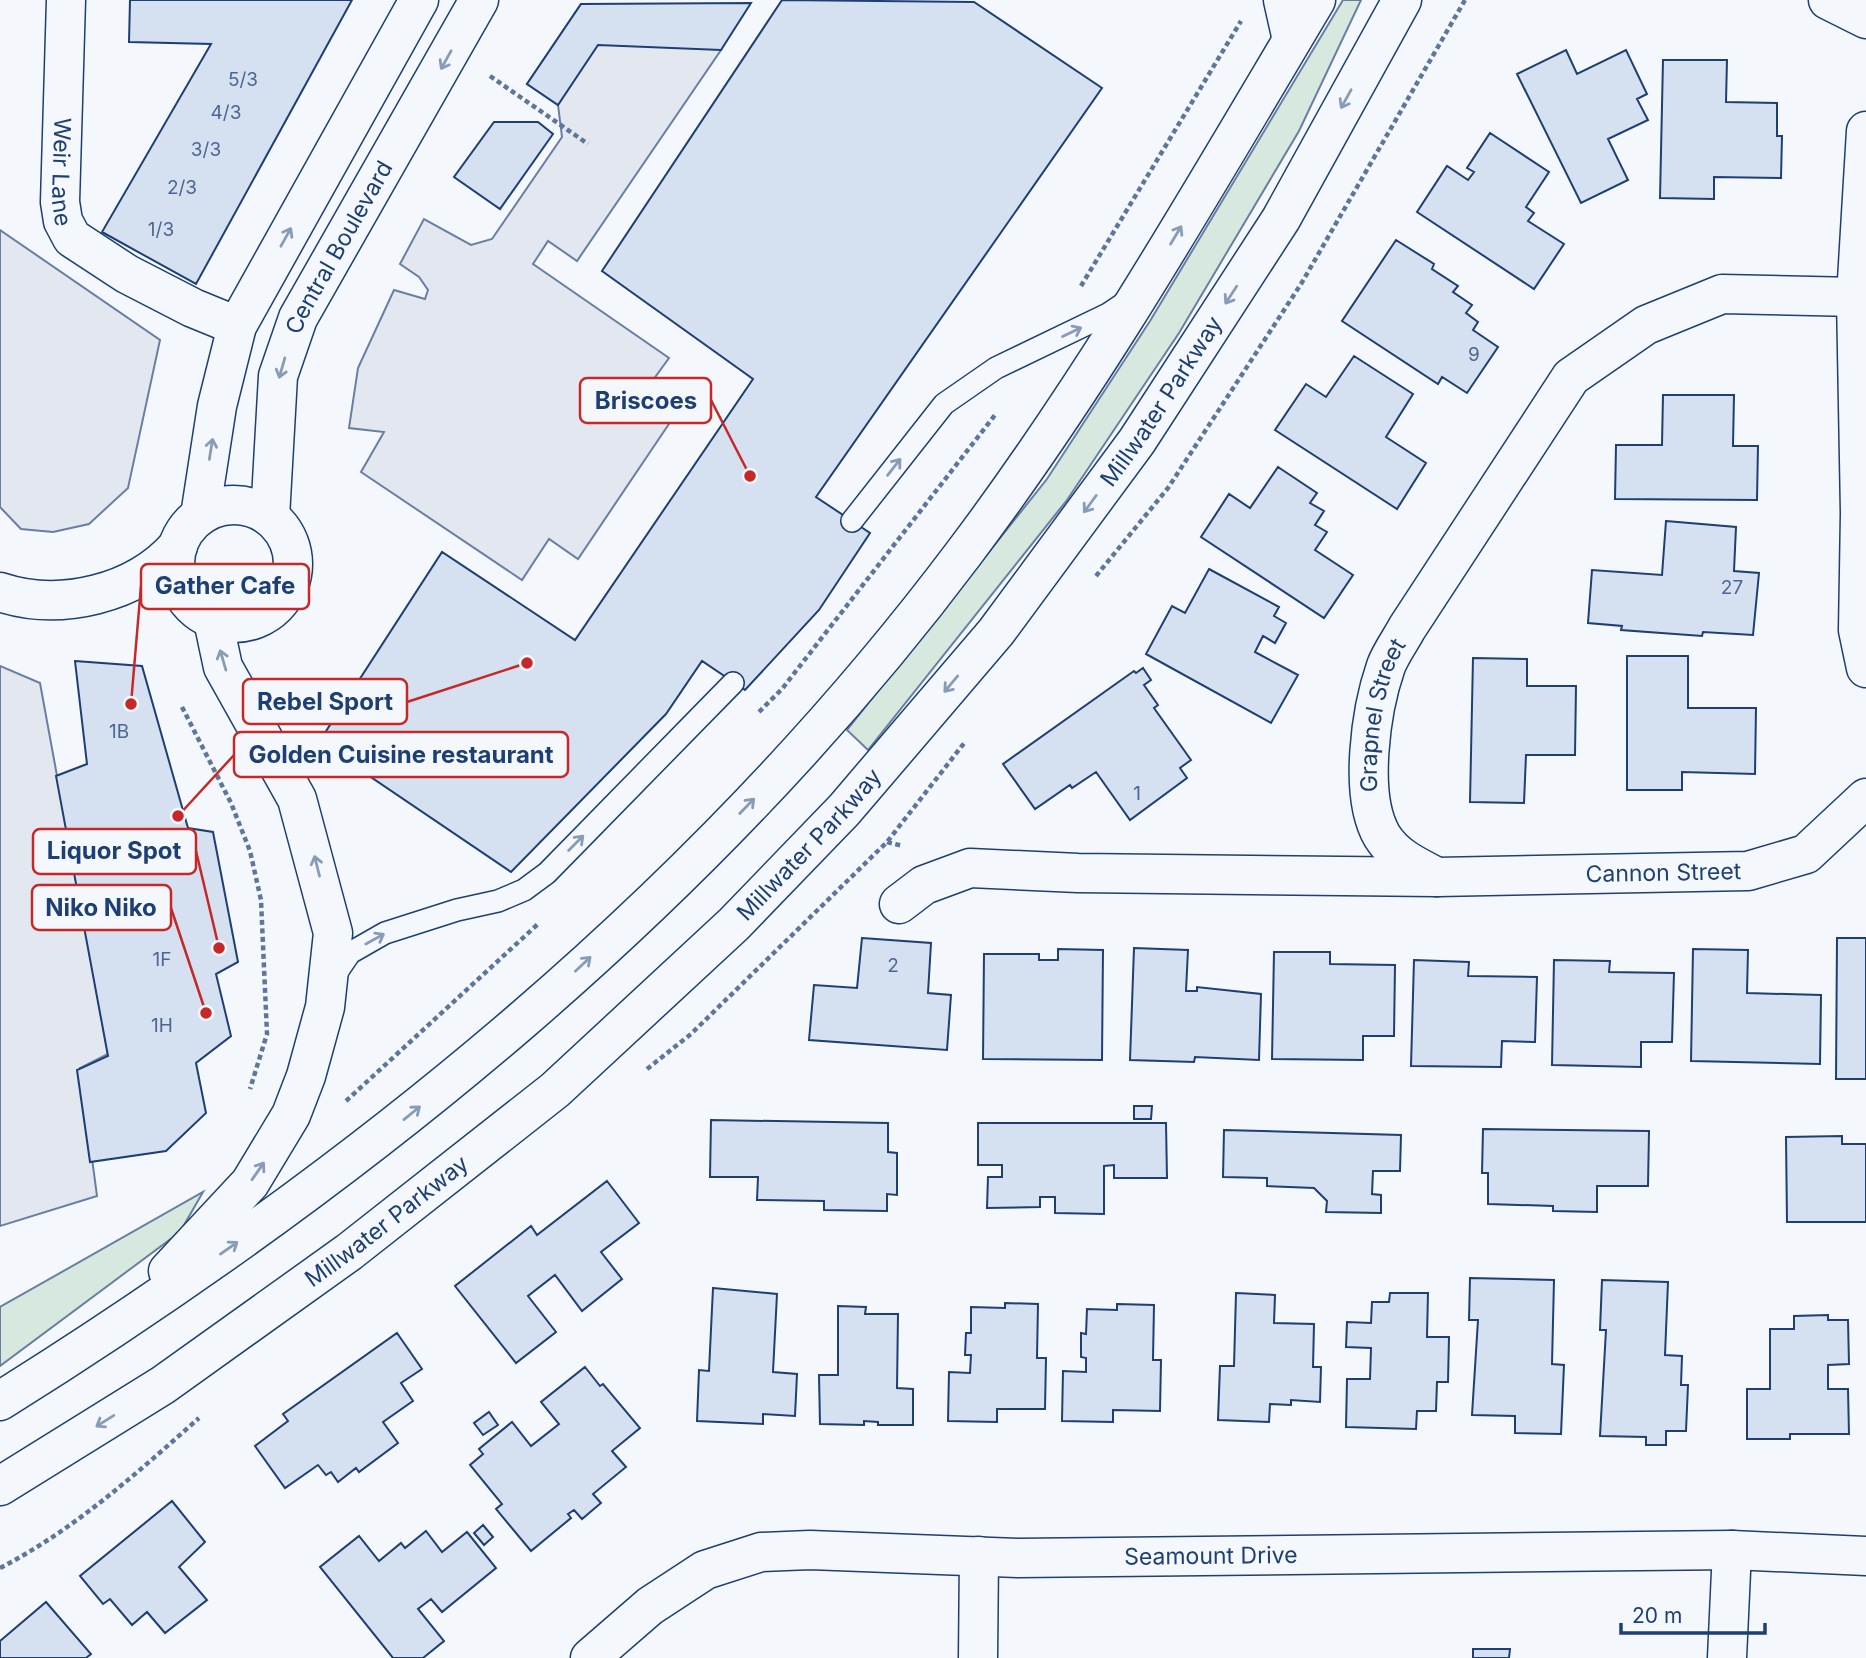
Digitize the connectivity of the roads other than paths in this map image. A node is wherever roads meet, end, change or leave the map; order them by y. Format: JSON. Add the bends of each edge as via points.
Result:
{"nodes":[{"id":1,"x":66,"y":0,"type":"edge"},
{"id":2,"x":419,"y":0,"type":"edge"},
{"id":3,"x":479,"y":0,"type":"edge"},
{"id":4,"x":1283,"y":0,"type":"edge"},
{"id":5,"x":1316,"y":0,"type":"edge"},
{"id":6,"x":1386,"y":0,"type":"edge"},
{"id":7,"x":1402,"y":0,"type":"edge"},
{"id":8,"x":1828,"y":0,"type":"edge"},
{"id":9,"x":1866,"y":19,"type":"edge"},
{"id":10,"x":1379,"y":39,"type":"junction"},
{"id":11,"x":1292,"y":40,"type":"junction"},
{"id":12,"x":1866,"y":131,"type":"edge"},
{"id":13,"x":1142,"y":291,"type":"junction"},
{"id":14,"x":1856,"y":297,"type":"junction"},
{"id":15,"x":237,"y":326,"type":"junction"},
{"id":16,"x":200,"y":516,"type":"junction"},
{"id":17,"x":270,"y":517,"type":"junction"},
{"id":18,"x":852,"y":521,"type":"dead end"},
{"id":19,"x":178,"y":546,"type":"junction"},
{"id":20,"x":0,"y":592,"type":"edge"},
{"id":21,"x":213,"y":620,"type":"junction"},
{"id":22,"x":1866,"y":668,"type":"edge"},
{"id":23,"x":733,"y":683,"type":"dead end"},
{"id":24,"x":1866,"y":799,"type":"edge"},
{"id":25,"x":1437,"y":877,"type":"junction"},
{"id":26,"x":899,"y":904,"type":"dead end"},
{"id":27,"x":327,"y":985,"type":"junction"},
{"id":28,"x":113,"y":1330,"type":"junction"},
{"id":29,"x":0,"y":1401,"type":"edge"},
{"id":30,"x":0,"y":1486,"type":"edge"},
{"id":31,"x":1732,"y":1550,"type":"junction"},
{"id":32,"x":979,"y":1556,"type":"junction"},
{"id":33,"x":1866,"y":1556,"type":"edge"},
{"id":34,"x":590,"y":1658,"type":"edge"},
{"id":35,"x":978,"y":1658,"type":"edge"},
{"id":36,"x":1727,"y":1658,"type":"edge"}],
"edges":[{"from":1,"to":15,"type":"street","name":"Weir Lane","via":[[63,221],[72,238],[127,274]]},
{"from":15,"to":2,"type":"street","one_way":true},
{"from":3,"to":17,"type":"street","name":"Central Boulevard","one_way":true,"via":[[298,318],[278,376]]},
{"from":4,"to":11,"type":"street"},
{"from":5,"to":11,"type":"street"},
{"from":6,"to":10,"type":"street"},
{"from":7,"to":10,"type":"street","name":"Millwater Parkway"},
{"from":8,"to":9,"type":"street"},
{"from":10,"to":30,"type":"street","name":"Millwater Parkway","one_way":true,"via":[[1281,219],[1137,441],[996,632],[844,810],[734,924],[529,1111],[349,1252],[163,1385]]},
{"from":13,"to":11,"type":"street","one_way":true},
{"from":12,"to":14,"type":"street"},
{"from":18,"to":13,"type":"lane","one_way":true,"via":[[944,404],[996,368],[1108,314]]},
{"from":28,"to":13,"type":"street","one_way":true,"via":[[355,1158],[463,1072],[709,847],[824,726],[964,554],[1103,357]]},
{"from":14,"to":22,"type":"street","via":[[1858,630]]},
{"from":14,"to":25,"type":"street","name":"Grapnel Street","via":[[1722,294],[1646,325],[1571,377],[1406,628],[1387,666],[1370,751],[1369,794],[1382,835],[1403,860]]},
{"from":16,"to":15,"type":"street","one_way":true,"via":[[217,407]]},
{"from":16,"to":17,"type":"street","via":[[235,505]]},
{"from":16,"to":19,"type":"street","via":[[186,529]]},
{"from":17,"to":21,"type":"street","via":[[284,530],[292,547],[294,566],[281,601],[250,621]]},
{"from":19,"to":20,"type":"street","via":[[163,563],[139,578],[82,597],[43,600]]},
{"from":19,"to":21,"type":"street","via":[[175,564],[185,598]]},
{"from":27,"to":21,"type":"street","one_way":true,"via":[[333,933],[297,799],[223,667]]},
{"from":27,"to":23,"type":"lane","one_way":true,"via":[[350,953],[385,933],[498,901],[539,878]]},
{"from":24,"to":25,"type":"street","name":"Cannon Street","via":[[1806,854],[1748,871]]},
{"from":25,"to":26,"type":"street","via":[[970,868],[924,885]]},
{"from":28,"to":27,"type":"street","one_way":true,"via":[[250,1183],[273,1150],[306,1076]]},
{"from":28,"to":29,"type":"street"},
{"from":31,"to":32,"type":"street","name":"Seamount Drive"},
{"from":31,"to":33,"type":"street","name":"Seamount Drive"},
{"from":31,"to":36,"type":"street"},
{"from":32,"to":34,"type":"street","name":"Seamount Drive","via":[[761,1552],[705,1570],[650,1606]]},
{"from":32,"to":35,"type":"street"}]}
